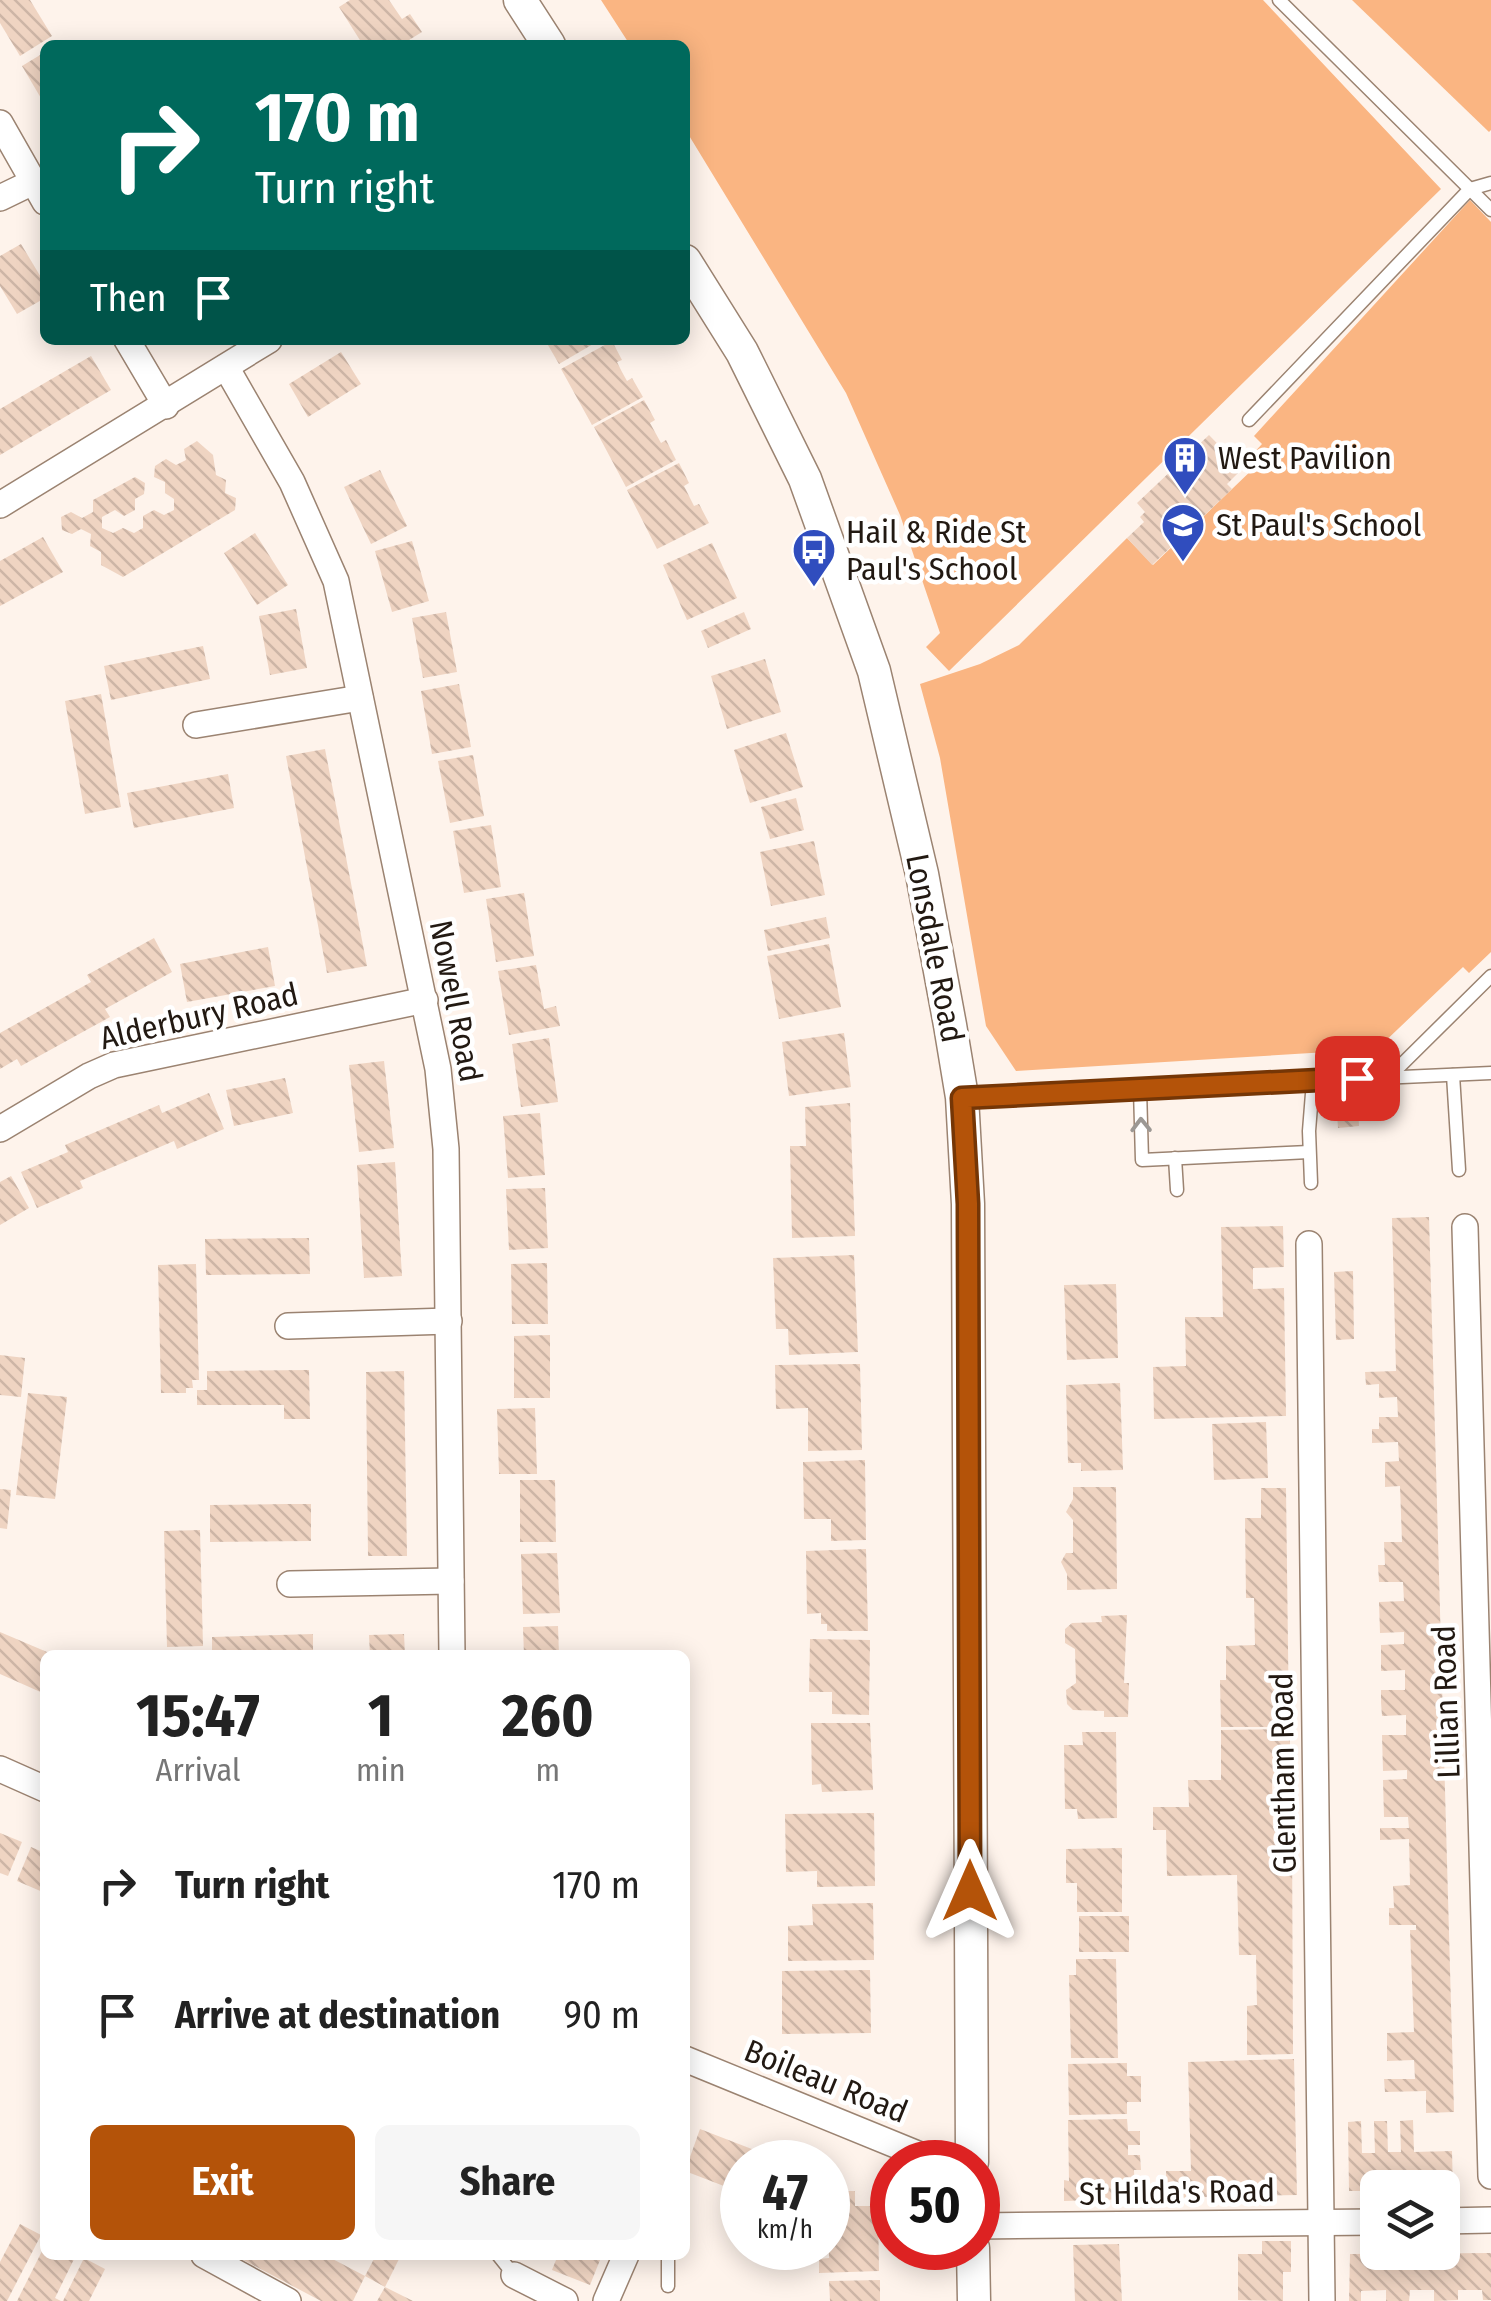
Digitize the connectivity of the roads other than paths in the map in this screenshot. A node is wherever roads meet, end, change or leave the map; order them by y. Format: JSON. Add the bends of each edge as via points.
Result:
{"nodes":[{"id":1,"x":520,"y":0,"type":"edge"},
{"id":2,"x":1280,"y":0,"type":"edge"},
{"id":3,"x":545,"y":40,"type":"edge"},
{"id":4,"x":0,"y":123,"type":"edge"},
{"id":5,"x":1491,"y":183,"type":"edge"},
{"id":6,"x":1470,"y":189,"type":"junction"},
{"id":7,"x":39,"y":192,"type":"edge"},
{"id":8,"x":0,"y":198,"type":"edge"},
{"id":9,"x":1491,"y":210,"type":"edge"},
{"id":10,"x":690,"y":269,"type":"edge"},
{"id":11,"x":130,"y":345,"type":"edge"},
{"id":12,"x":261,"y":345,"type":"edge"},
{"id":13,"x":226,"y":367,"type":"junction"},
{"id":14,"x":166,"y":406,"type":"junction"},
{"id":15,"x":1248,"y":420,"type":"dead end"},
{"id":16,"x":0,"y":505,"type":"edge"},
{"id":17,"x":360,"y":698,"type":"junction"},
{"id":18,"x":196,"y":724,"type":"dead end"},
{"id":19,"x":1491,"y":976,"type":"edge"},
{"id":20,"x":425,"y":1000,"type":"junction"},
{"id":21,"x":1491,"y":1073,"type":"edge"},
{"id":22,"x":1453,"y":1075,"type":"junction"},
{"id":23,"x":1390,"y":1076,"type":"junction"},
{"id":24,"x":1313,"y":1080,"type":"junction"},
{"id":25,"x":1140,"y":1089,"type":"junction"},
{"id":26,"x":962,"y":1098,"type":"junction"},
{"id":27,"x":0,"y":1129,"type":"edge"},
{"id":28,"x":1310,"y":1152,"type":"junction"},
{"id":29,"x":1175,"y":1158,"type":"junction"},
{"id":30,"x":1458,"y":1170,"type":"dead end"},
{"id":31,"x":1311,"y":1182,"type":"dead end"},
{"id":32,"x":1177,"y":1190,"type":"dead end"},
{"id":33,"x":1465,"y":1227,"type":"dead end"},
{"id":34,"x":1309,"y":1244,"type":"dead end"},
{"id":35,"x":449,"y":1320,"type":"junction"},
{"id":36,"x":288,"y":1326,"type":"dead end"},
{"id":37,"x":452,"y":1581,"type":"junction"},
{"id":38,"x":290,"y":1584,"type":"dead end"},
{"id":39,"x":452,"y":1650,"type":"edge"},
{"id":40,"x":0,"y":1769,"type":"edge"},
{"id":41,"x":40,"y":1787,"type":"edge"},
{"id":42,"x":690,"y":2061,"type":"edge"},
{"id":43,"x":884,"y":2140,"type":"edge"},
{"id":44,"x":972,"y":2140,"type":"edge"},
{"id":45,"x":1491,"y":2176,"type":"edge"},
{"id":46,"x":1460,"y":2220,"type":"edge"},
{"id":47,"x":1491,"y":2220,"type":"edge"},
{"id":48,"x":1321,"y":2222,"type":"junction"},
{"id":49,"x":1360,"y":2222,"type":"edge"},
{"id":50,"x":1000,"y":2226,"type":"edge"},
{"id":51,"x":213,"y":2260,"type":"edge"},
{"id":52,"x":624,"y":2260,"type":"edge"},
{"id":53,"x":668,"y":2260,"type":"edge"},
{"id":54,"x":506,"y":2265,"type":"edge"},
{"id":55,"x":973,"y":2270,"type":"edge"},
{"id":56,"x":668,"y":2286,"type":"dead end"},
{"id":57,"x":288,"y":2301,"type":"edge"},
{"id":58,"x":565,"y":2301,"type":"edge"},
{"id":59,"x":606,"y":2301,"type":"edge"},
{"id":60,"x":974,"y":2301,"type":"edge"},
{"id":61,"x":1322,"y":2301,"type":"edge"}],
"edges":[{"from":1,"to":3,"type":"main road"},
{"from":2,"to":6,"type":"lane"},
{"from":4,"to":7,"type":"street"},
{"from":5,"to":6,"type":"lane"},
{"from":6,"to":9,"type":"lane"},
{"from":6,"to":15,"type":"lane"},
{"from":7,"to":8,"type":"street"},
{"from":10,"to":26,"type":"main road","name":"Lonsdale Road","via":[[742,352],[805,479],[874,672],[922,874]]},
{"from":11,"to":14,"type":"street"},
{"from":12,"to":13,"type":"street"},
{"from":13,"to":14,"type":"street"},
{"from":13,"to":17,"type":"street","name":"Nowell Road","via":[[327,556]]},
{"from":14,"to":16,"type":"street"},
{"from":17,"to":18,"type":"street"},
{"from":17,"to":20,"type":"street","name":"Nowell Road"},
{"from":19,"to":23,"type":"lane"},
{"from":20,"to":27,"type":"street","name":"Alderbury Road","via":[[114,1064]]},
{"from":20,"to":35,"type":"street","name":"Nowell Road","via":[[446,1149]]},
{"from":21,"to":22,"type":"lane"},
{"from":22,"to":23,"type":"lane"},
{"from":22,"to":30,"type":"lane"},
{"from":23,"to":24,"type":"lane"},
{"from":24,"to":25,"type":"lane"},
{"from":24,"to":28,"type":"lane"},
{"from":25,"to":26,"type":"lane"},
{"from":29,"to":25,"type":"lane","one_way":true,"via":[[1142,1160]]},
{"from":26,"to":44,"type":"main road","name":"Lonsdale Road"},
{"from":28,"to":29,"type":"lane"},
{"from":28,"to":31,"type":"lane"},
{"from":29,"to":32,"type":"lane"},
{"from":33,"to":45,"type":"street","name":"Lillian Road"},
{"from":34,"to":48,"type":"street","name":"Glentham Road"},
{"from":35,"to":36,"type":"street"},
{"from":35,"to":37,"type":"street","name":"Nowell Road"},
{"from":37,"to":38,"type":"street"},
{"from":37,"to":39,"type":"street","name":"Nowell Road"},
{"from":40,"to":41,"type":"street"},
{"from":42,"to":43,"type":"street","name":"Boileau Road"},
{"from":46,"to":47,"type":"street"},
{"from":48,"to":49,"type":"street","name":"St Hilda's Road"},
{"from":48,"to":50,"type":"street","name":"St Hilda's Road"},
{"from":48,"to":61,"type":"street","name":"Glentham Road"},
{"from":51,"to":57,"type":"street"},
{"from":52,"to":59,"type":"street"},
{"from":53,"to":56,"type":"lane"},
{"from":54,"to":58,"type":"street"},
{"from":55,"to":60,"type":"main road"}]}
